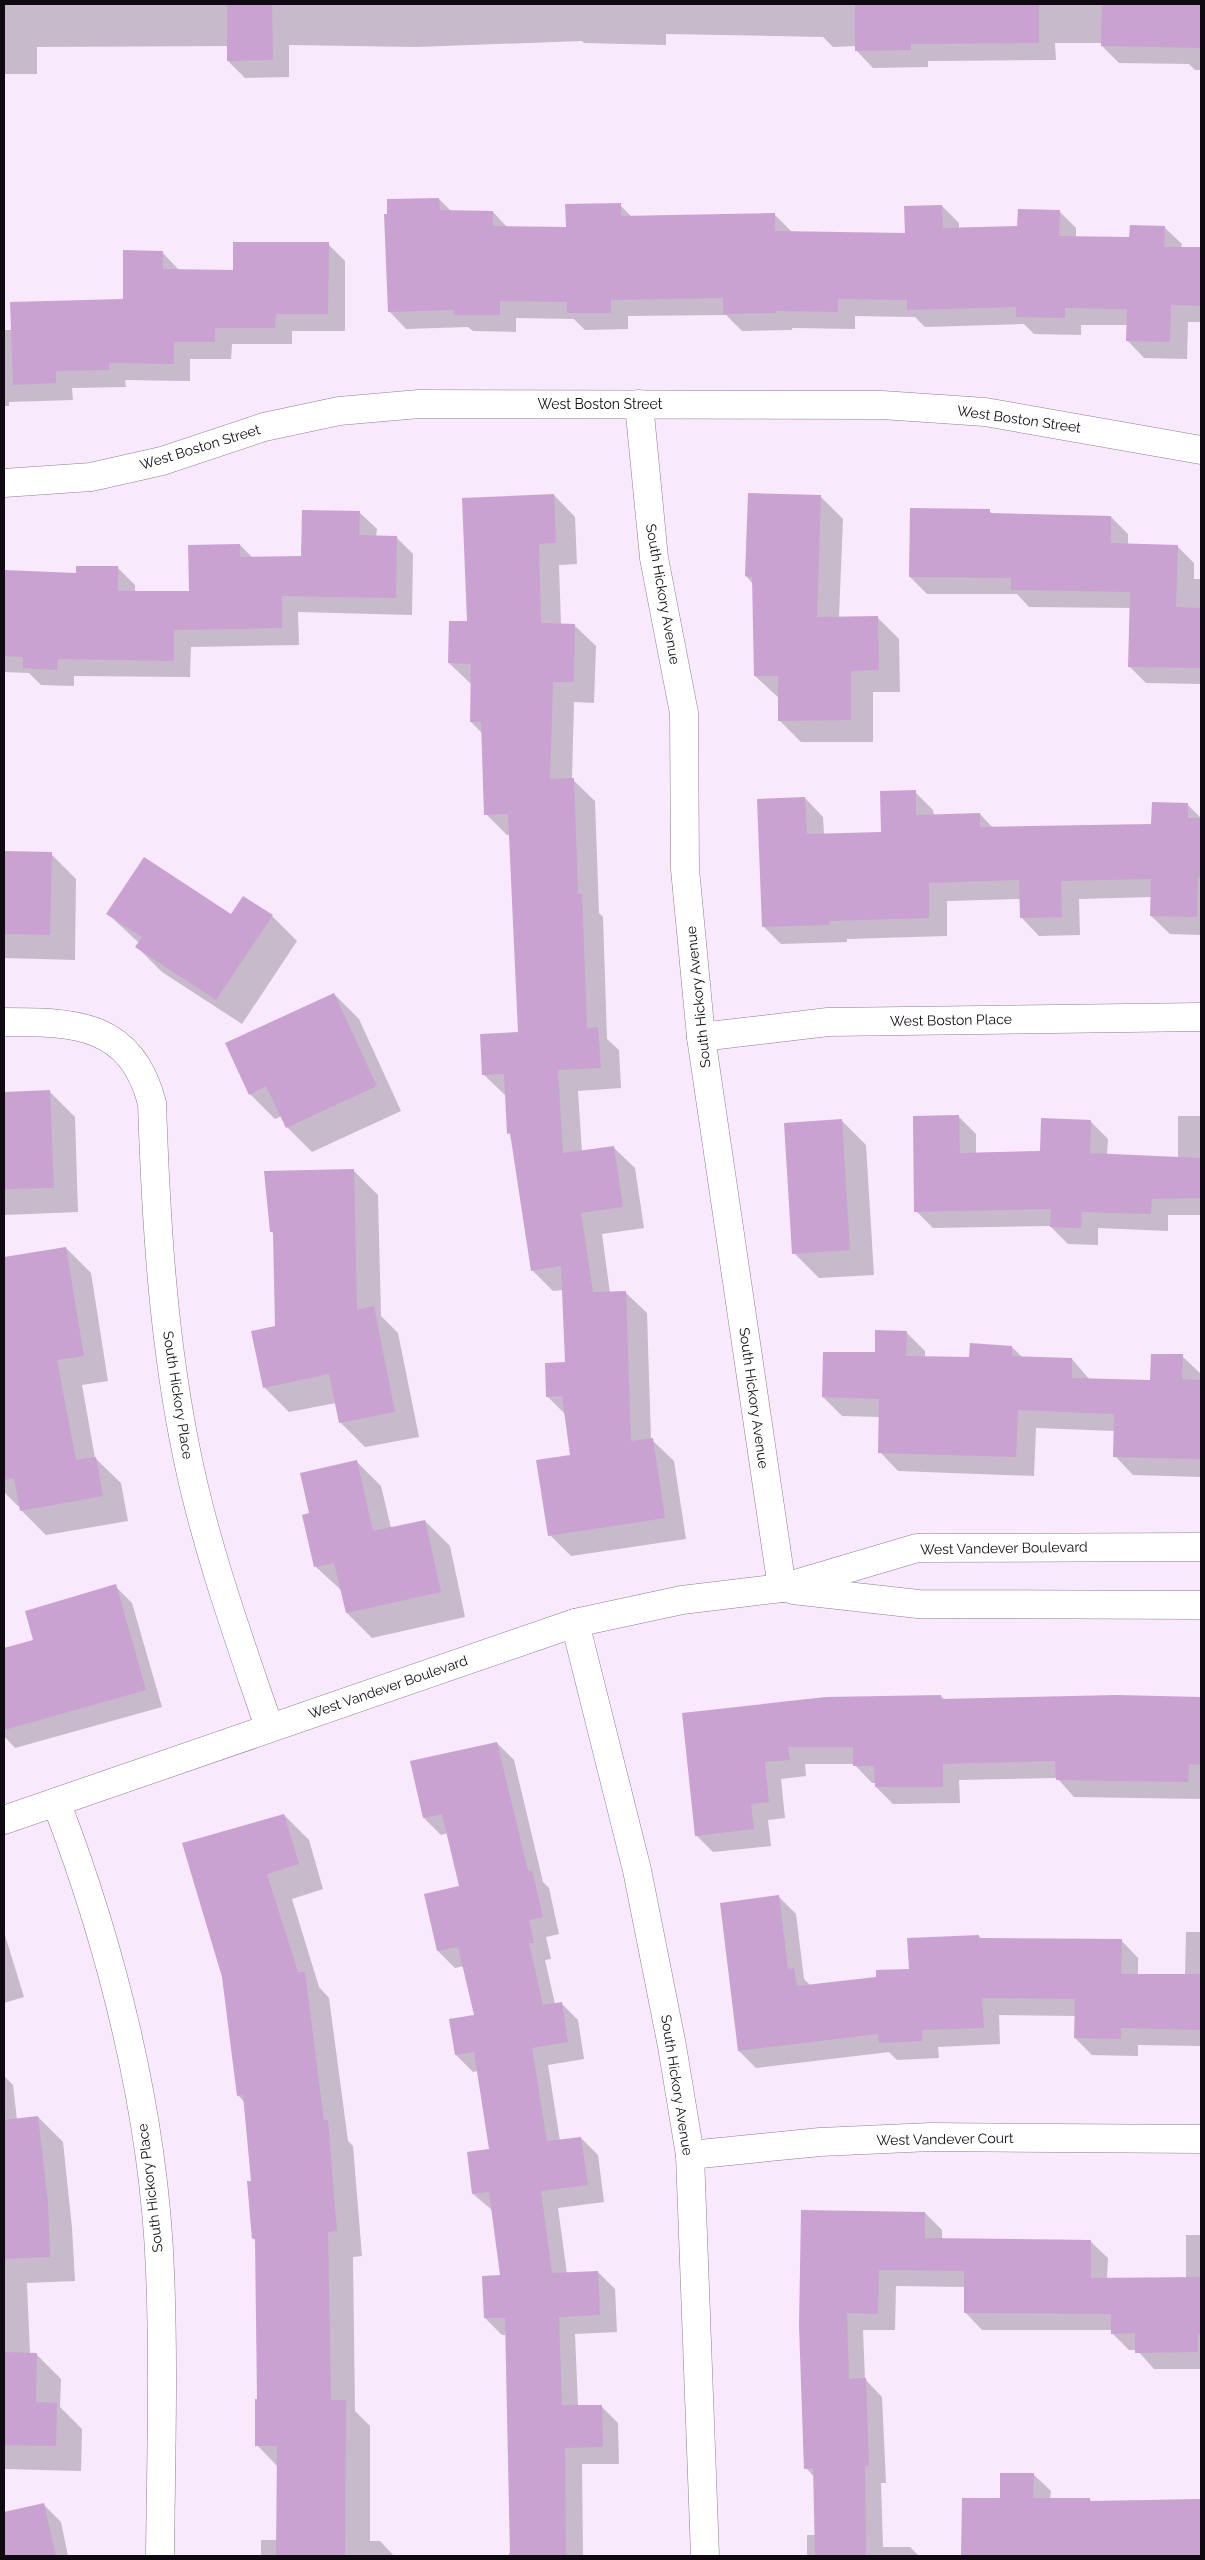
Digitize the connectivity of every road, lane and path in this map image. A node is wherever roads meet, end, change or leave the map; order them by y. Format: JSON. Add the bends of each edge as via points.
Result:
{"nodes":[{"id":1,"x":639,"y":404,"type":"junction"},
{"id":2,"x":1201,"y":450,"type":"edge"},
{"id":3,"x":4,"y":483,"type":"edge"},
{"id":4,"x":1201,"y":1017,"type":"edge"},
{"id":5,"x":4,"y":1022,"type":"edge"},
{"id":6,"x":701,"y":1036,"type":"junction"},
{"id":7,"x":1201,"y":1547,"type":"edge"},
{"id":8,"x":782,"y":1588,"type":"junction"},
{"id":9,"x":1201,"y":1605,"type":"edge"},
{"id":10,"x":575,"y":1624,"type":"junction"},
{"id":11,"x":269,"y":1727,"type":"junction"},
{"id":12,"x":56,"y":1802,"type":"junction"},
{"id":13,"x":4,"y":1820,"type":"edge"},
{"id":14,"x":1201,"y":2139,"type":"edge"},
{"id":15,"x":690,"y":2155,"type":"junction"},
{"id":16,"x":160,"y":2556,"type":"edge"},
{"id":17,"x":705,"y":2556,"type":"edge"}],
"edges":[{"from":1,"to":2,"type":"street","name":"West Boston Street","via":[[882,405],[985,412]]},
{"from":1,"to":3,"type":"street","name":"West Boston Street","via":[[419,404],[339,411],[264,427],[162,461],[91,477]]},
{"from":1,"to":6,"type":"street","name":"South Hickory Avenue","via":[[654,558],[684,713],[686,869]]},
{"from":4,"to":6,"type":"street","name":"West Boston Place","via":[[828,1022]]},
{"from":5,"to":11,"type":"street","name":"South Hickory Place","via":[[76,1024],[108,1037],[131,1057],[146,1078],[152,1103],[158,1254],[188,1460],[218,1575]]},
{"from":6,"to":8,"type":"street","name":"South Hickory Avenue"},
{"from":7,"to":8,"type":"street","name":"West Vandever Boulevard","via":[[917,1548]]},
{"from":8,"to":9,"type":"street","name":"West Vandever Boulevard","via":[[918,1604]]},
{"from":8,"to":10,"type":"street","name":"West Vandever Boulevard","via":[[682,1600]]},
{"from":10,"to":11,"type":"street","name":"West Vandever Boulevard"},
{"from":10,"to":15,"type":"street","name":"South Hickory Avenue","via":[[637,1870]]},
{"from":11,"to":12,"type":"street","name":"West Vandever Boulevard"},
{"from":12,"to":13,"type":"street","name":"West Vandever Boulevard"},
{"from":12,"to":16,"type":"street","name":"South Hickory Place","via":[[79,1862],[108,1960],[150,2161],[160,2270]]},
{"from":14,"to":15,"type":"street","name":"West Vandever Court","via":[[932,2138],[820,2142]]},
{"from":15,"to":17,"type":"street","name":"South Hickory Avenue"}]}
